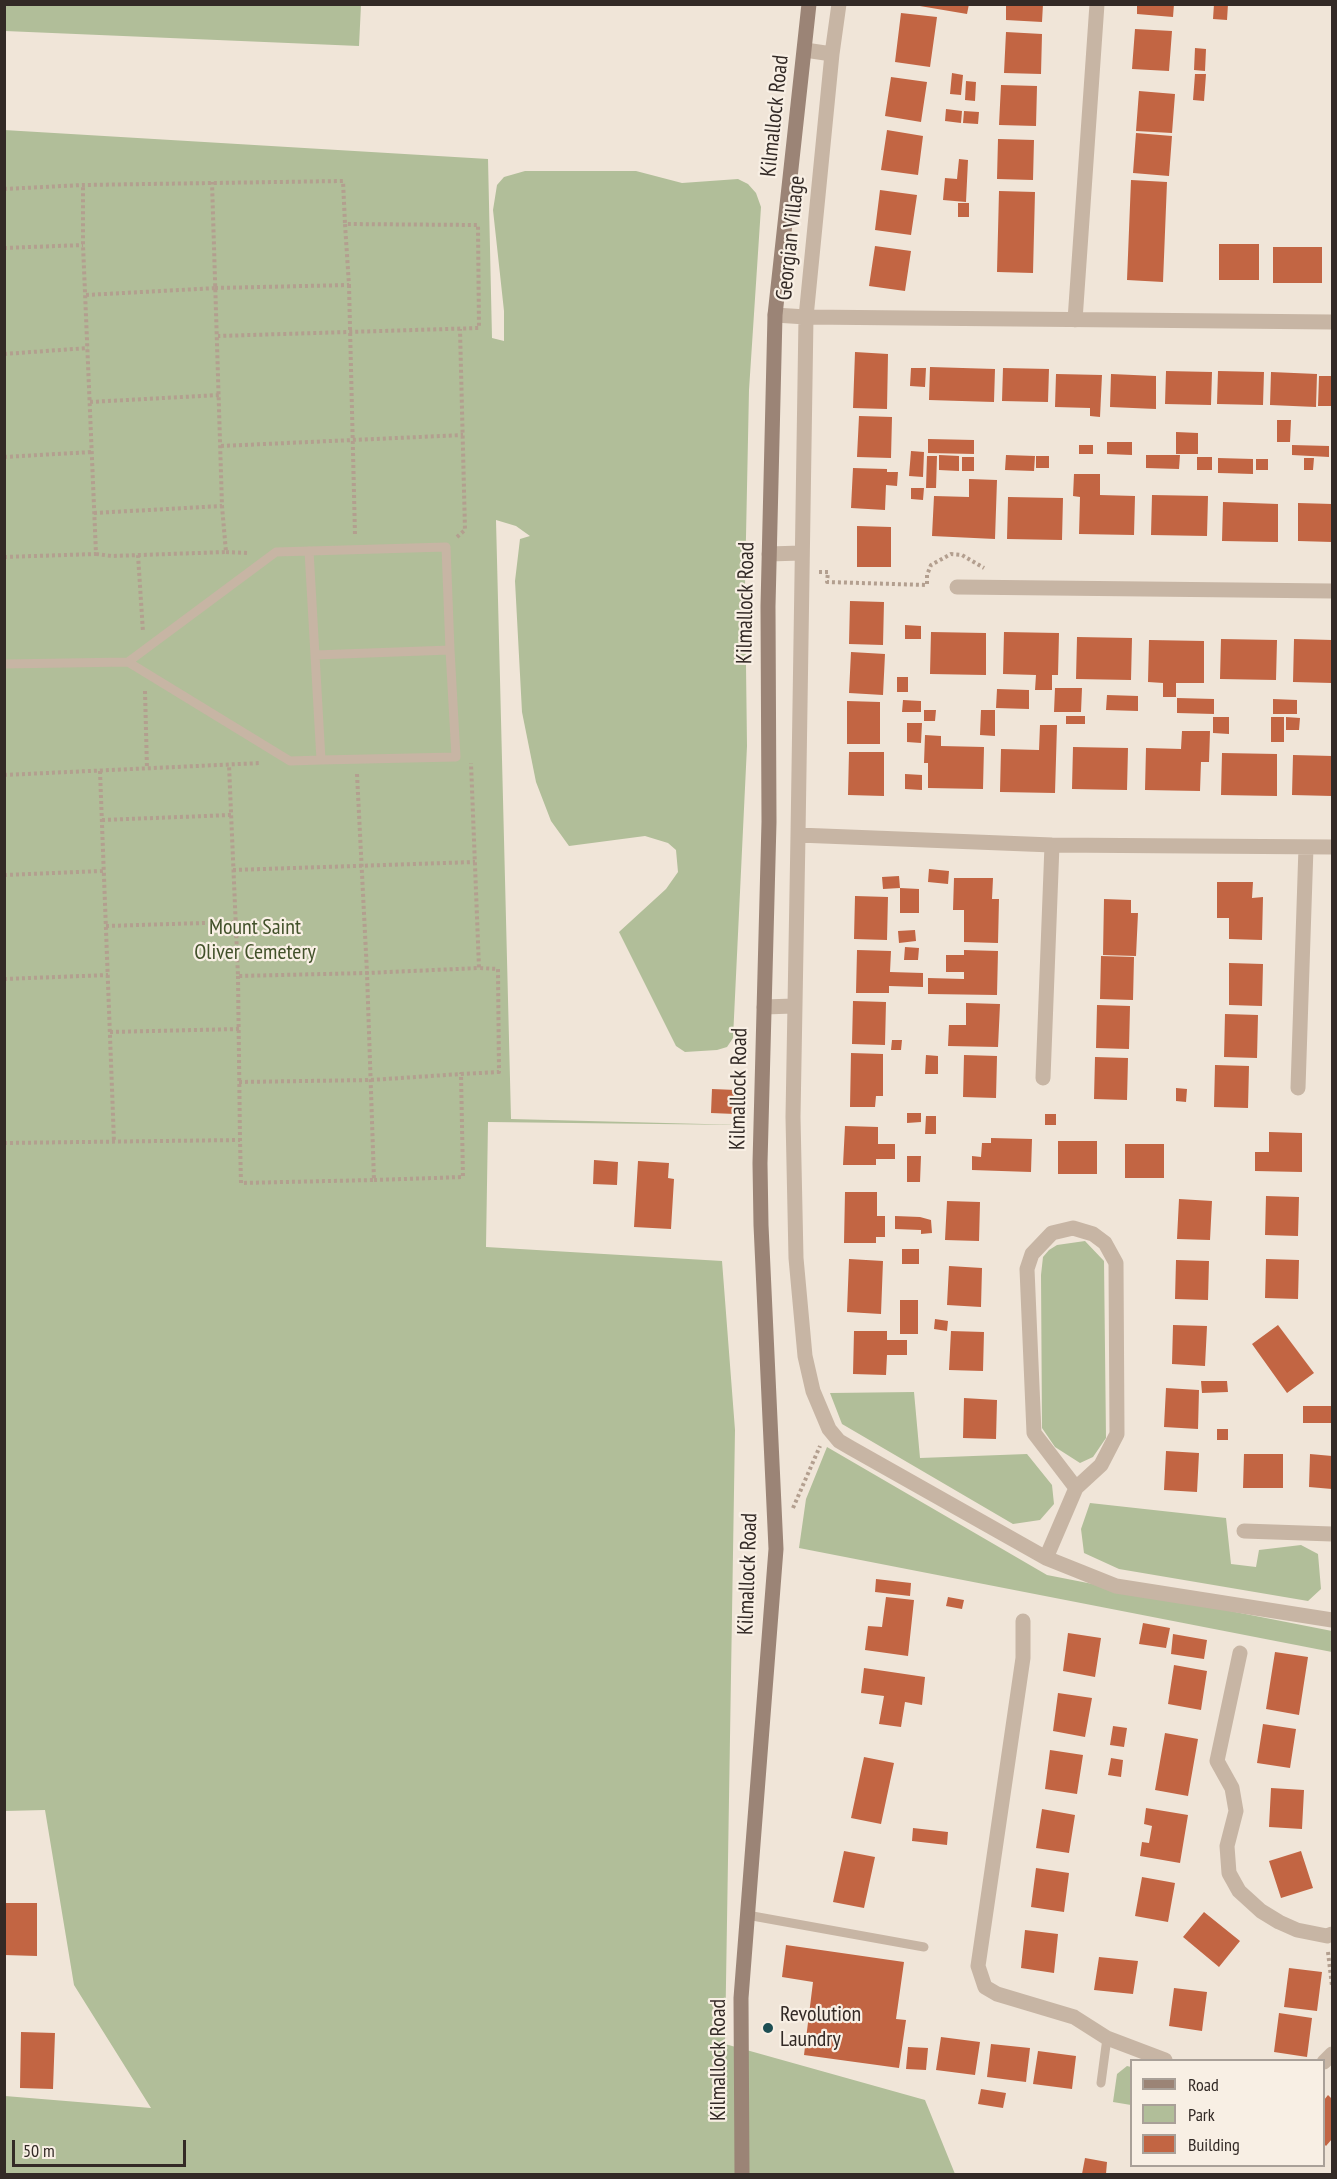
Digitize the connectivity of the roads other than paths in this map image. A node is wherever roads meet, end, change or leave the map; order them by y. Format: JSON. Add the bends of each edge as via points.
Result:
{"nodes":[{"id":1,"x":809,"y":4,"type":"edge"},
{"id":2,"x":839,"y":4,"type":"edge"},
{"id":3,"x":1097,"y":4,"type":"edge"},
{"id":4,"x":805,"y":50,"type":"junction"},
{"id":5,"x":832,"y":54,"type":"junction"},
{"id":6,"x":775,"y":315,"type":"junction"},
{"id":7,"x":806,"y":317,"type":"junction"},
{"id":8,"x":1075,"y":320,"type":"junction"},
{"id":9,"x":1332,"y":322,"type":"edge"},
{"id":10,"x":309,"y":551,"type":"junction"},
{"id":11,"x":801,"y":553,"type":"junction"},
{"id":12,"x":769,"y":554,"type":"junction"},
{"id":13,"x":957,"y":587,"type":"dead end"},
{"id":14,"x":1332,"y":591,"type":"edge"},
{"id":15,"x":450,"y":650,"type":"junction"},
{"id":16,"x":315,"y":655,"type":"junction"},
{"id":17,"x":128,"y":662,"type":"junction"},
{"id":18,"x":4,"y":664,"type":"edge"},
{"id":19,"x":321,"y":760,"type":"junction"},
{"id":20,"x":798,"y":835,"type":"junction"},
{"id":21,"x":1052,"y":844,"type":"junction"},
{"id":22,"x":1306,"y":847,"type":"junction"},
{"id":23,"x":1332,"y":848,"type":"edge"},
{"id":24,"x":794,"y":1006,"type":"junction"},
{"id":25,"x":764,"y":1007,"type":"junction"},
{"id":26,"x":1043,"y":1078,"type":"dead end"},
{"id":27,"x":1298,"y":1088,"type":"dead end"},
{"id":28,"x":1076,"y":1488,"type":"junction"},
{"id":29,"x":1244,"y":1531,"type":"dead end"},
{"id":30,"x":1332,"y":1534,"type":"edge"},
{"id":31,"x":1046,"y":1558,"type":"junction"},
{"id":32,"x":1332,"y":1620,"type":"edge"},
{"id":33,"x":1023,"y":1621,"type":"dead end"},
{"id":34,"x":1240,"y":1653,"type":"dead end"},
{"id":35,"x":747,"y":1915,"type":"junction"},
{"id":36,"x":1330,"y":1935,"type":"edge"},
{"id":37,"x":924,"y":1947,"type":"dead end"},
{"id":38,"x":1107,"y":2038,"type":"junction"},
{"id":39,"x":1160,"y":2059,"type":"edge"},
{"id":40,"x":1101,"y":2083,"type":"dead end"},
{"id":41,"x":742,"y":2175,"type":"edge"}],
"edges":[{"from":1,"to":4,"type":"main road","name":"Kilmallock Road"},
{"from":2,"to":5,"type":"street","name":"Georgian Village"},
{"from":3,"to":8,"type":"street"},
{"from":4,"to":5,"type":"street"},
{"from":4,"to":6,"type":"main road","name":"Kilmallock Road"},
{"from":5,"to":7,"type":"street","name":"Georgian Village"},
{"from":6,"to":7,"type":"street"},
{"from":6,"to":12,"type":"main road","name":"Kilmallock Road"},
{"from":7,"to":8,"type":"street","name":"Georgian Village"},
{"from":7,"to":11,"type":"street"},
{"from":8,"to":9,"type":"street","name":"Georgian Village"},
{"from":10,"to":15,"type":"lane","via":[[446,547]]},
{"from":10,"to":16,"type":"lane"},
{"from":10,"to":17,"type":"lane","via":[[276,552]]},
{"from":11,"to":12,"type":"street"},
{"from":11,"to":20,"type":"street"},
{"from":12,"to":25,"type":"main road","name":"Kilmallock Road"},
{"from":13,"to":14,"type":"street"},
{"from":15,"to":16,"type":"lane"},
{"from":15,"to":19,"type":"lane","via":[[456,757]]},
{"from":16,"to":19,"type":"lane"},
{"from":17,"to":18,"type":"lane"},
{"from":17,"to":19,"type":"lane","via":[[290,761]]},
{"from":20,"to":21,"type":"street"},
{"from":20,"to":24,"type":"street"},
{"from":21,"to":22,"type":"street"},
{"from":21,"to":26,"type":"street"},
{"from":22,"to":23,"type":"street"},
{"from":22,"to":27,"type":"street"},
{"from":24,"to":25,"type":"street"},
{"from":24,"to":31,"type":"street","via":[[796,1258],[806,1356],[813,1391],[829,1429],[839,1441]]},
{"from":25,"to":35,"type":"main road","name":"Kilmallock Road","via":[[761,1225],[776,1549]]},
{"from":28,"to":28,"type":"street","via":[[1101,1464],[1117,1434],[1116,1263],[1105,1243],[1093,1234],[1073,1228],[1052,1233],[1032,1254],[1028,1269],[1034,1433]]},
{"from":28,"to":31,"type":"street"},
{"from":29,"to":30,"type":"street"},
{"from":31,"to":32,"type":"street","via":[[1116,1586]]},
{"from":33,"to":38,"type":"street","via":[[1023,1658],[978,1966],[985,1987],[997,1994],[1074,2017]]},
{"from":34,"to":36,"type":"street","via":[[1217,1761],[1232,1788],[1236,1811],[1227,1846],[1229,1873],[1239,1891],[1262,1911],[1297,1930]]},
{"from":35,"to":37,"type":"lane"},
{"from":35,"to":41,"type":"main road","name":"Kilmallock Road","via":[[741,1998]]},
{"from":38,"to":39,"type":"street"},
{"from":38,"to":40,"type":"lane"}]}
